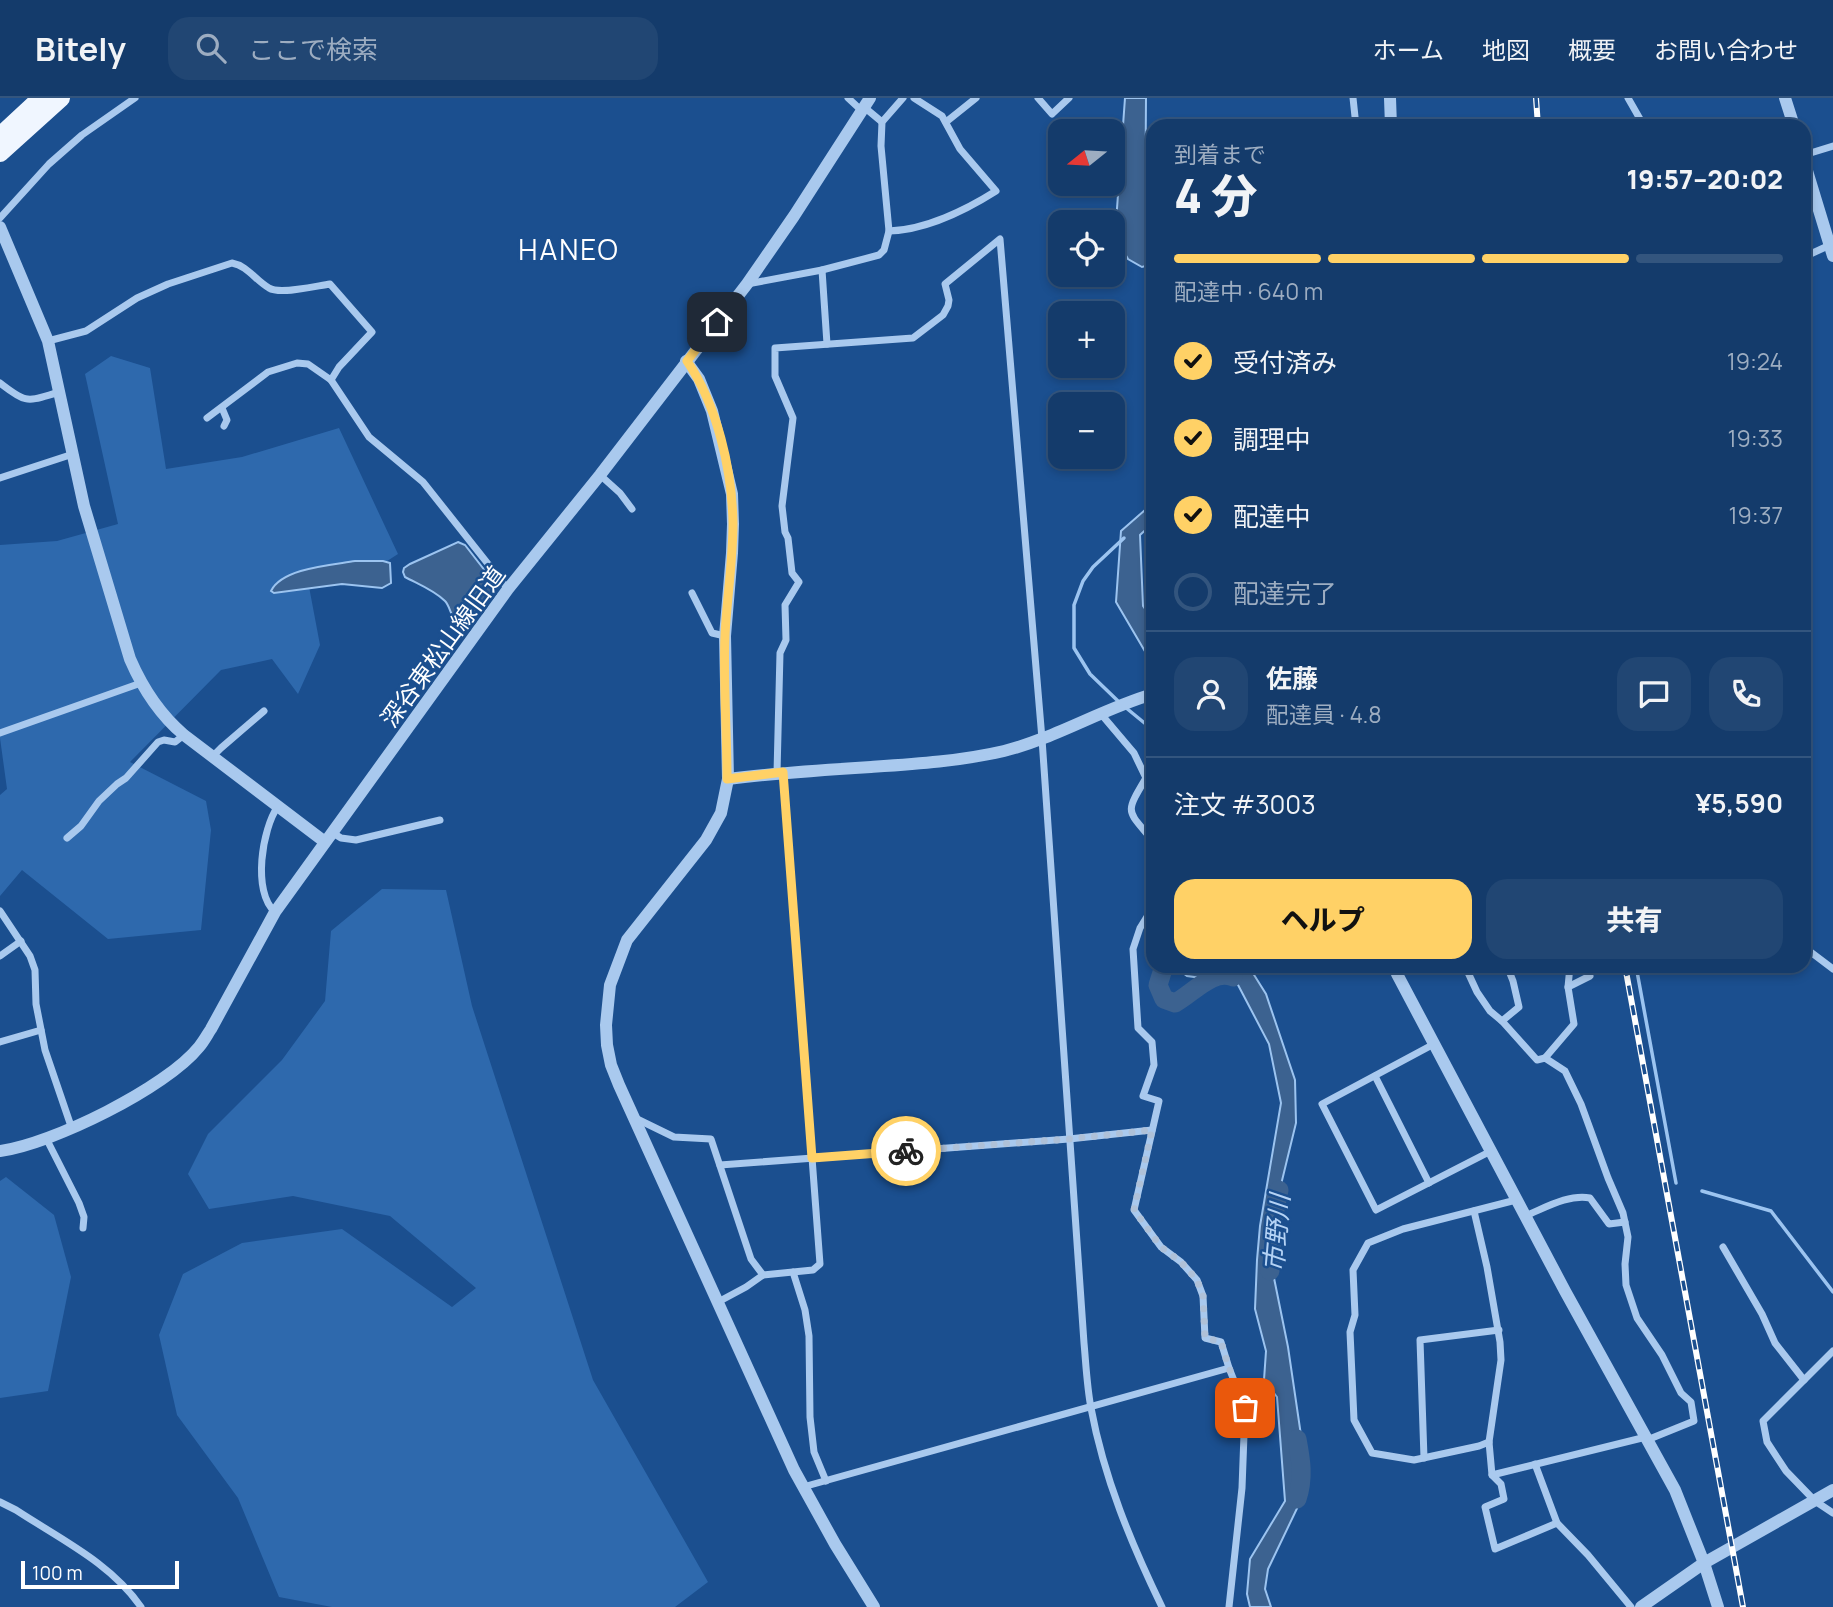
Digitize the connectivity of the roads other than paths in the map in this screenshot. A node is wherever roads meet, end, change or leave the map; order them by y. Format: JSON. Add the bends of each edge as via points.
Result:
{"nodes":[{"id":1,"x":41,"y":98,"type":"edge"},
{"id":2,"x":61,"y":98,"type":"edge"},
{"id":3,"x":135,"y":98,"type":"edge"},
{"id":4,"x":848,"y":98,"type":"edge"},
{"id":5,"x":903,"y":98,"type":"edge"},
{"id":6,"x":914,"y":98,"type":"edge"},
{"id":7,"x":976,"y":98,"type":"edge"},
{"id":8,"x":1038,"y":98,"type":"edge"},
{"id":9,"x":1069,"y":98,"type":"edge"},
{"id":10,"x":1353,"y":98,"type":"edge"},
{"id":11,"x":1390,"y":98,"type":"edge"},
{"id":12,"x":1628,"y":98,"type":"edge"},
{"id":13,"x":1785,"y":98,"type":"edge"},
{"id":14,"x":865,"y":105,"type":"edge"},
{"id":15,"x":1355,"y":119,"type":"edge"},
{"id":16,"x":1391,"y":119,"type":"edge"},
{"id":17,"x":1640,"y":119,"type":"edge"},
{"id":18,"x":1792,"y":119,"type":"edge"},
{"id":19,"x":882,"y":122,"type":"junction"},
{"id":20,"x":946,"y":122,"type":"junction"},
{"id":21,"x":0,"y":136,"type":"edge"},
{"id":22,"x":1833,"y":146,"type":"edge"},
{"id":23,"x":0,"y":153,"type":"edge"},
{"id":24,"x":1811,"y":155,"type":"edge"},
{"id":25,"x":1811,"y":182,"type":"edge"},
{"id":26,"x":0,"y":218,"type":"edge"},
{"id":27,"x":0,"y":227,"type":"edge"},
{"id":28,"x":889,"y":231,"type":"junction"},
{"id":29,"x":1831,"y":251,"type":"edge"},
{"id":30,"x":1811,"y":255,"type":"edge"},
{"id":31,"x":822,"y":270,"type":"junction"},
{"id":32,"x":747,"y":284,"type":"junction"},
{"id":33,"x":48,"y":341,"type":"junction"},
{"id":34,"x":827,"y":344,"type":"junction"},
{"id":35,"x":687,"y":361,"type":"junction"},
{"id":36,"x":331,"y":380,"type":"junction"},
{"id":37,"x":0,"y":383,"type":"edge"},
{"id":38,"x":60,"y":392,"type":"junction"},
{"id":39,"x":222,"y":408,"type":"junction"},
{"id":40,"x":207,"y":418,"type":"dead end"},
{"id":41,"x":224,"y":426,"type":"dead end"},
{"id":42,"x":73,"y":454,"type":"junction"},
{"id":43,"x":600,"y":475,"type":"junction"},
{"id":44,"x":0,"y":478,"type":"edge"},
{"id":45,"x":632,"y":509,"type":"dead end"},
{"id":46,"x":508,"y":589,"type":"junction"},
{"id":47,"x":692,"y":593,"type":"dead end"},
{"id":48,"x":725,"y":636,"type":"junction"},
{"id":49,"x":141,"y":683,"type":"junction"},
{"id":50,"x":1146,"y":696,"type":"edge"},
{"id":51,"x":264,"y":711,"type":"dead end"},
{"id":52,"x":1101,"y":714,"type":"junction"},
{"id":53,"x":0,"y":733,"type":"edge"},
{"id":54,"x":184,"y":735,"type":"junction"},
{"id":55,"x":1042,"y":739,"type":"junction"},
{"id":56,"x":212,"y":757,"type":"junction"},
{"id":57,"x":780,"y":773,"type":"junction"},
{"id":58,"x":1146,"y":778,"type":"edge"},
{"id":59,"x":1146,"y":778,"type":"edge"},
{"id":60,"x":727,"y":779,"type":"junction"},
{"id":61,"x":278,"y":806,"type":"junction"},
{"id":62,"x":440,"y":820,"type":"dead end"},
{"id":63,"x":1146,"y":832,"type":"edge"},
{"id":64,"x":329,"y":837,"type":"junction"},
{"id":65,"x":67,"y":838,"type":"dead end"},
{"id":66,"x":0,"y":911,"type":"edge"},
{"id":67,"x":275,"y":912,"type":"junction"},
{"id":68,"x":1146,"y":918,"type":"edge"},
{"id":69,"x":21,"y":941,"type":"junction"},
{"id":70,"x":1811,"y":953,"type":"edge"},
{"id":71,"x":0,"y":956,"type":"edge"},
{"id":72,"x":1833,"y":970,"type":"edge"},
{"id":73,"x":1397,"y":973,"type":"edge"},
{"id":74,"x":1468,"y":973,"type":"edge"},
{"id":75,"x":1510,"y":973,"type":"edge"},
{"id":76,"x":1569,"y":973,"type":"edge"},
{"id":77,"x":1590,"y":976,"type":"dead end"},
{"id":78,"x":1568,"y":987,"type":"junction"},
{"id":79,"x":1502,"y":1021,"type":"junction"},
{"id":80,"x":41,"y":1030,"type":"junction"},
{"id":81,"x":0,"y":1042,"type":"edge"},
{"id":82,"x":1434,"y":1044,"type":"junction"},
{"id":83,"x":1545,"y":1058,"type":"junction"},
{"id":84,"x":1375,"y":1076,"type":"junction"},
{"id":85,"x":634,"y":1118,"type":"junction"},
{"id":86,"x":72,"y":1129,"type":"junction"},
{"id":87,"x":1152,"y":1130,"type":"junction"},
{"id":88,"x":46,"y":1138,"type":"junction"},
{"id":89,"x":1069,"y":1139,"type":"junction"},
{"id":90,"x":0,"y":1151,"type":"edge"},
{"id":91,"x":1491,"y":1152,"type":"junction"},
{"id":92,"x":812,"y":1158,"type":"junction"},
{"id":93,"x":720,"y":1165,"type":"junction"},
{"id":94,"x":1429,"y":1183,"type":"junction"},
{"id":95,"x":1516,"y":1200,"type":"junction"},
{"id":96,"x":1474,"y":1211,"type":"junction"},
{"id":97,"x":1525,"y":1216,"type":"junction"},
{"id":98,"x":1625,"y":1222,"type":"junction"},
{"id":99,"x":83,"y":1228,"type":"dead end"},
{"id":100,"x":1723,"y":1247,"type":"dead end"},
{"id":101,"x":793,"y":1272,"type":"junction"},
{"id":102,"x":763,"y":1275,"type":"junction"},
{"id":103,"x":718,"y":1302,"type":"junction"},
{"id":104,"x":1499,"y":1330,"type":"junction"},
{"id":105,"x":1833,"y":1351,"type":"edge"},
{"id":106,"x":1229,"y":1368,"type":"junction"},
{"id":107,"x":1804,"y":1380,"type":"junction"},
{"id":108,"x":1091,"y":1407,"type":"junction"},
{"id":109,"x":1646,"y":1438,"type":"junction"},
{"id":110,"x":1489,"y":1442,"type":"junction"},
{"id":111,"x":1424,"y":1458,"type":"junction"},
{"id":112,"x":1535,"y":1464,"type":"junction"},
{"id":113,"x":1492,"y":1475,"type":"junction"},
{"id":114,"x":826,"y":1481,"type":"junction"},
{"id":115,"x":803,"y":1487,"type":"junction"},
{"id":116,"x":1833,"y":1490,"type":"edge"},
{"id":117,"x":1815,"y":1501,"type":"junction"},
{"id":118,"x":0,"y":1502,"type":"edge"},
{"id":119,"x":1833,"y":1513,"type":"edge"},
{"id":120,"x":1557,"y":1523,"type":"junction"},
{"id":121,"x":1704,"y":1563,"type":"junction"},
{"id":122,"x":142,"y":1607,"type":"edge"},
{"id":123,"x":874,"y":1607,"type":"edge"},
{"id":124,"x":1162,"y":1607,"type":"edge"},
{"id":125,"x":1229,"y":1607,"type":"edge"},
{"id":126,"x":1631,"y":1607,"type":"edge"},
{"id":127,"x":1641,"y":1607,"type":"edge"},
{"id":128,"x":1718,"y":1607,"type":"edge"}],
"edges":[{"from":1,"to":21,"type":"main road"},
{"from":2,"to":23,"type":"main road"},
{"from":3,"to":26,"type":"street","via":[[48,164]]},
{"from":4,"to":14,"type":"street"},
{"from":5,"to":19,"type":"street"},
{"from":6,"to":20,"type":"street"},
{"from":7,"to":20,"type":"street"},
{"from":8,"to":9,"type":"street","via":[[1052,114]]},
{"from":10,"to":15,"type":"street"},
{"from":11,"to":16,"type":"street"},
{"from":12,"to":17,"type":"street"},
{"from":13,"to":18,"type":"street"},
{"from":14,"to":19,"type":"street"},
{"from":14,"to":32,"type":"street","name":"深谷東松山線旧道"},
{"from":19,"to":28,"type":"street"},
{"from":20,"to":28,"type":"street","via":[[960,149],[996,191],[947,217]]},
{"from":22,"to":24,"type":"street"},
{"from":25,"to":29,"type":"street"},
{"from":27,"to":33,"type":"street"},
{"from":28,"to":31,"type":"street","via":[[879,255]]},
{"from":29,"to":30,"type":"street"},
{"from":31,"to":32,"type":"street"},
{"from":31,"to":34,"type":"street"},
{"from":32,"to":35,"type":"street","name":"深谷東松山線旧道"},
{"from":33,"to":36,"type":"street","via":[[86,331],[137,298],[232,263],[271,290],[330,284],[372,332]]},
{"from":33,"to":38,"type":"street"},
{"from":34,"to":55,"type":"street","via":[[913,338],[948,306],[946,284],[1000,239]]},
{"from":34,"to":57,"type":"street","via":[[775,348],[775,376],[793,418],[782,506],[792,573],[799,582],[785,605],[786,640],[780,653]]},
{"from":35,"to":43,"type":"street","name":"深谷東松山線旧道"},
{"from":35,"to":48,"type":"street","via":[[712,411],[732,495]]},
{"from":36,"to":39,"type":"street","via":[[308,364],[290,364],[261,376]]},
{"from":36,"to":46,"type":"street","via":[[369,437],[423,482]]},
{"from":37,"to":38,"type":"street","via":[[25,400]]},
{"from":38,"to":42,"type":"street"},
{"from":39,"to":40,"type":"street"},
{"from":39,"to":41,"type":"street","via":[[227,420]]},
{"from":42,"to":44,"type":"street"},
{"from":42,"to":49,"type":"street","via":[[84,506]]},
{"from":43,"to":45,"type":"street"},
{"from":43,"to":46,"type":"street","name":"深谷東松山線旧道"},
{"from":46,"to":64,"type":"street","name":"深谷東松山線旧道"},
{"from":47,"to":48,"type":"street","via":[[712,633]]},
{"from":48,"to":60,"type":"street"},
{"from":49,"to":53,"type":"street"},
{"from":49,"to":54,"type":"street","via":[[170,724]]},
{"from":50,"to":52,"type":"street"},
{"from":51,"to":56,"type":"street"},
{"from":52,"to":55,"type":"street"},
{"from":52,"to":59,"type":"street","via":[[1134,753]]},
{"from":54,"to":56,"type":"street"},
{"from":54,"to":65,"type":"street","via":[[175,743],[158,742]]},
{"from":55,"to":57,"type":"street","via":[[973,757]]},
{"from":55,"to":89,"type":"street"},
{"from":56,"to":61,"type":"street"},
{"from":57,"to":60,"type":"street"},
{"from":57,"to":92,"type":"street"},
{"from":58,"to":63,"type":"street","via":[[1130,805]]},
{"from":60,"to":85,"type":"street","via":[[721,813],[706,840],[627,940],[610,985],[607,1045]]},
{"from":61,"to":64,"type":"street"},
{"from":61,"to":67,"type":"street","via":[[261,865],[262,883]]},
{"from":62,"to":64,"type":"street","via":[[356,840]]},
{"from":64,"to":67,"type":"street","name":"深谷東松山線旧道"},
{"from":66,"to":69,"type":"street"},
{"from":67,"to":86,"type":"street","name":"深谷東松山線旧道","via":[[199,1047],[152,1086]]},
{"from":68,"to":87,"type":"street","via":[[1133,949],[1138,1028],[1152,1042],[1154,1065],[1143,1096],[1159,1101]]},
{"from":69,"to":71,"type":"street"},
{"from":69,"to":80,"type":"street","via":[[34,970]]},
{"from":70,"to":72,"type":"street"},
{"from":73,"to":82,"type":"street"},
{"from":74,"to":79,"type":"street","via":[[1490,1011]]},
{"from":75,"to":79,"type":"street","via":[[1519,1007]]},
{"from":76,"to":78,"type":"street"},
{"from":77,"to":78,"type":"street"},
{"from":78,"to":83,"type":"street","via":[[1574,1024]]},
{"from":79,"to":83,"type":"street","via":[[1537,1060]]},
{"from":80,"to":81,"type":"street"},
{"from":80,"to":86,"type":"street"},
{"from":82,"to":84,"type":"street"},
{"from":82,"to":91,"type":"street"},
{"from":83,"to":98,"type":"street","via":[[1565,1070]]},
{"from":84,"to":94,"type":"street"},
{"from":84,"to":94,"type":"street","via":[[1322,1104],[1376,1210]]},
{"from":85,"to":93,"type":"street","via":[[674,1137],[711,1139]]},
{"from":85,"to":103,"type":"street"},
{"from":86,"to":88,"type":"street","name":"深谷東松山線旧道"},
{"from":87,"to":89,"type":"street"},
{"from":87,"to":106,"type":"street","via":[[1134,1210],[1161,1247],[1197,1280],[1203,1296],[1205,1338],[1221,1342]]},
{"from":88,"to":90,"type":"street","name":"深谷東松山線旧道"},
{"from":88,"to":99,"type":"street","via":[[79,1203]]},
{"from":89,"to":92,"type":"street"},
{"from":89,"to":108,"type":"street"},
{"from":91,"to":94,"type":"street"},
{"from":91,"to":95,"type":"street"},
{"from":92,"to":93,"type":"street"},
{"from":92,"to":101,"type":"street","via":[[820,1264],[813,1270]]},
{"from":93,"to":102,"type":"street","via":[[751,1259]]},
{"from":95,"to":96,"type":"street"},
{"from":95,"to":97,"type":"street"},
{"from":96,"to":104,"type":"street"},
{"from":96,"to":111,"type":"street","via":[[1403,1228],[1368,1242],[1353,1270],[1354,1420],[1372,1453]]},
{"from":97,"to":98,"type":"street","via":[[1582,1196],[1590,1198],[1609,1224]]},
{"from":97,"to":109,"type":"street"},
{"from":98,"to":109,"type":"street","via":[[1626,1285],[1637,1318],[1681,1393],[1691,1402],[1695,1421]]},
{"from":100,"to":107,"type":"street","via":[[1775,1343]]},
{"from":101,"to":102,"type":"street"},
{"from":101,"to":114,"type":"street","via":[[809,1336],[814,1452]]},
{"from":102,"to":103,"type":"street"},
{"from":103,"to":115,"type":"street"},
{"from":104,"to":110,"type":"street","via":[[1501,1360]]},
{"from":104,"to":111,"type":"street","via":[[1420,1340]]},
{"from":105,"to":107,"type":"street"},
{"from":106,"to":108,"type":"street"},
{"from":106,"to":125,"type":"street","via":[[1245,1408]]},
{"from":107,"to":117,"type":"street","via":[[1763,1421],[1767,1442],[1786,1471]]},
{"from":108,"to":114,"type":"street"},
{"from":108,"to":124,"type":"street","via":[[1119,1512]]},
{"from":109,"to":112,"type":"street"},
{"from":109,"to":121,"type":"street","via":[[1675,1490]]},
{"from":110,"to":111,"type":"street"},
{"from":110,"to":113,"type":"street"},
{"from":112,"to":113,"type":"street"},
{"from":112,"to":120,"type":"street"},
{"from":113,"to":120,"type":"street","via":[[1501,1484],[1504,1499],[1485,1507],[1494,1549]]},
{"from":114,"to":115,"type":"street"},
{"from":115,"to":123,"type":"street"},
{"from":116,"to":117,"type":"street"},
{"from":117,"to":119,"type":"street"},
{"from":117,"to":121,"type":"street"},
{"from":118,"to":122,"type":"street","via":[[108,1569]]},
{"from":120,"to":126,"type":"street"},
{"from":121,"to":127,"type":"street"},
{"from":121,"to":128,"type":"street"}]}
